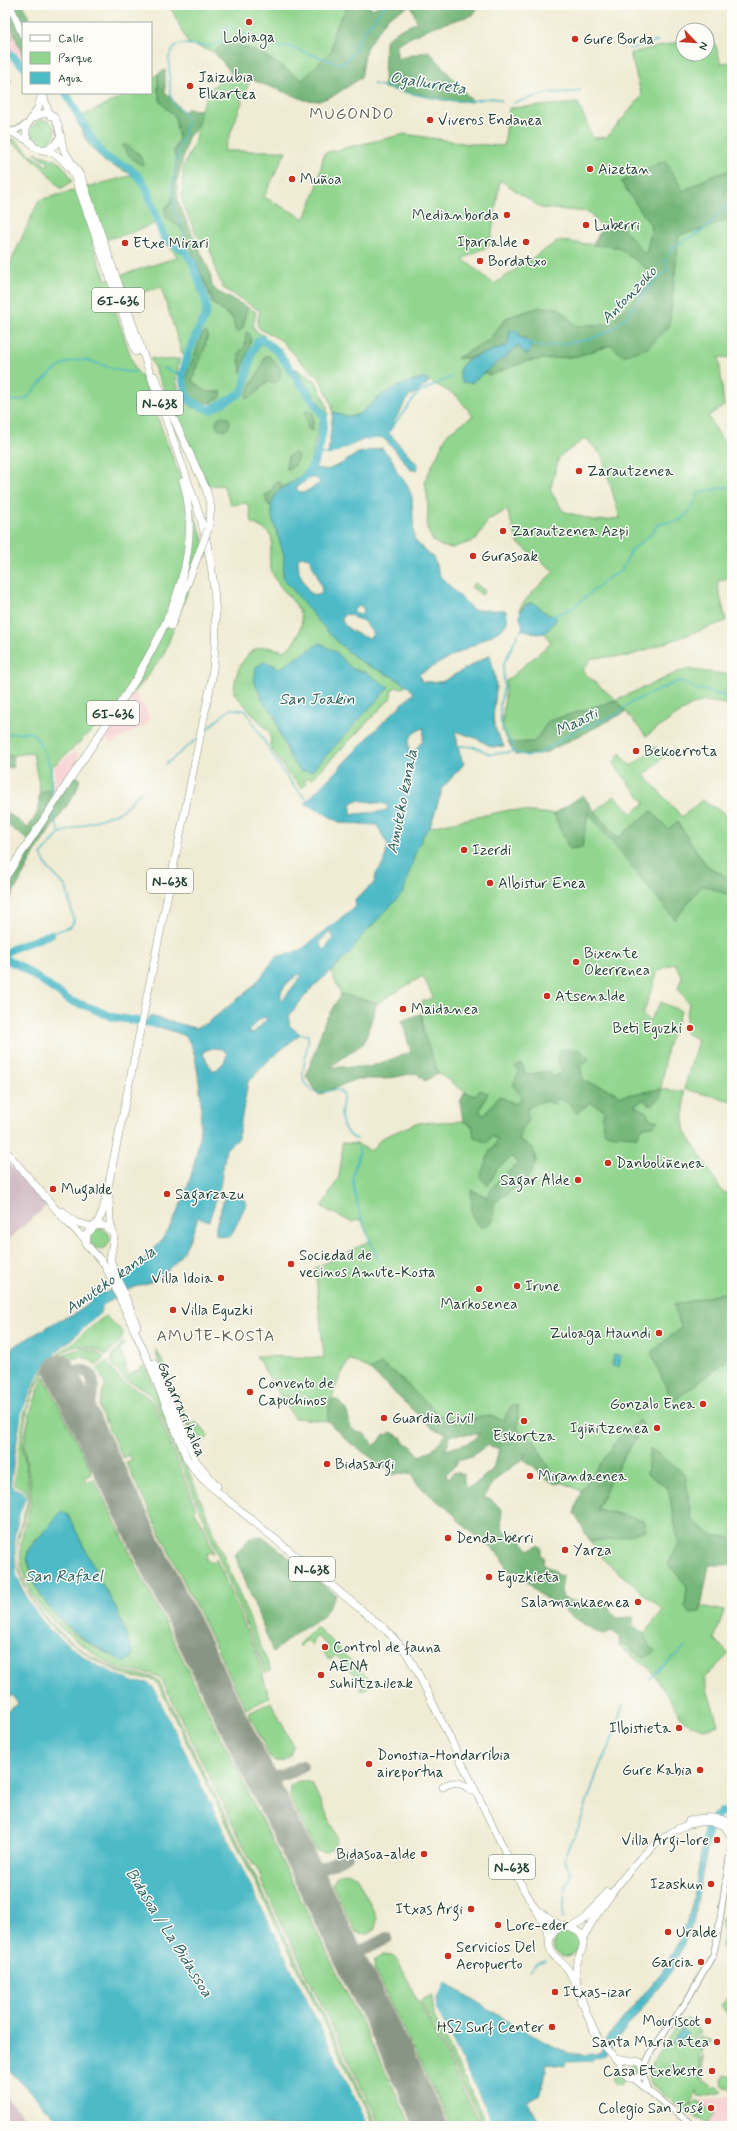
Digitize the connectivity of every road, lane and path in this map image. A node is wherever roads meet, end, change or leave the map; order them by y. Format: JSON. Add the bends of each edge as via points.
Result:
{"nodes":[{"id":1,"x":10,"y":5,"type":"edge"},
{"id":2,"x":22,"y":34,"type":"edge"},
{"id":3,"x":42,"y":94,"type":"edge"},
{"id":4,"x":42,"y":94,"type":"edge"},
{"id":5,"x":50,"y":116,"type":"junction"},
{"id":6,"x":30,"y":120,"type":"junction"},
{"id":7,"x":8,"y":132,"type":"edge"},
{"id":8,"x":61,"y":136,"type":"junction"},
{"id":9,"x":29,"y":142,"type":"junction"},
{"id":10,"x":45,"y":150,"type":"junction"},
{"id":11,"x":131,"y":322,"type":"junction"},
{"id":12,"x":178,"y":463,"type":"junction"},
{"id":13,"x":188,"y":483,"type":"junction"},
{"id":14,"x":139,"y":673,"type":"junction"},
{"id":15,"x":5,"y":878,"type":"edge"},
{"id":16,"x":5,"y":1150,"type":"edge"},
{"id":17,"x":109,"y":1182,"type":"junction"},
{"id":18,"x":49,"y":1199,"type":"junction"},
{"id":19,"x":94,"y":1226,"type":"junction"},
{"id":20,"x":113,"y":1233,"type":"junction"},
{"id":21,"x":86,"y":1240,"type":"junction"},
{"id":22,"x":111,"y":1248,"type":"junction"},
{"id":23,"x":93,"y":1252,"type":"junction"},
{"id":24,"x":112,"y":1274,"type":"junction"},
{"id":25,"x":123,"y":1302,"type":"junction"},
{"id":26,"x":231,"y":1501,"type":"junction"},
{"id":27,"x":358,"y":1608,"type":"junction"},
{"id":28,"x":412,"y":1671,"type":"junction"},
{"id":29,"x":428,"y":1693,"type":"junction"},
{"id":30,"x":443,"y":1787,"type":"dead end"},
{"id":31,"x":472,"y":1791,"type":"junction"},
{"id":32,"x":706,"y":1820,"type":"junction"},
{"id":33,"x":723,"y":1822,"type":"junction"},
{"id":34,"x":732,"y":1823,"type":"edge"},
{"id":35,"x":492,"y":1825,"type":"junction"},
{"id":36,"x":732,"y":1843,"type":"edge"},
{"id":37,"x":732,"y":1864,"type":"edge"},
{"id":38,"x":726,"y":1870,"type":"junction"},
{"id":39,"x":535,"y":1908,"type":"junction"},
{"id":40,"x":564,"y":1927,"type":"junction"},
{"id":41,"x":572,"y":1927,"type":"junction"},
{"id":42,"x":550,"y":1938,"type":"junction"},
{"id":43,"x":583,"y":1942,"type":"junction"},
{"id":44,"x":578,"y":1956,"type":"junction"},
{"id":45,"x":560,"y":1960,"type":"junction"},
{"id":46,"x":581,"y":2002,"type":"junction"},
{"id":47,"x":652,"y":2050,"type":"junction"},
{"id":48,"x":615,"y":2058,"type":"junction"},
{"id":49,"x":633,"y":2060,"type":"junction"},
{"id":50,"x":624,"y":2071,"type":"junction"},
{"id":51,"x":643,"y":2071,"type":"junction"},
{"id":52,"x":634,"y":2079,"type":"junction"},
{"id":53,"x":650,"y":2090,"type":"junction"},
{"id":54,"x":696,"y":2126,"type":"edge"}],
"edges":[{"from":1,"to":2,"type":"main road"},
{"from":3,"to":5,"type":"main road","number":"GI-636"},
{"from":4,"to":6,"type":"main road","number":"GI-636"},
{"from":5,"to":6,"type":"main road","via":[[41,115]]},
{"from":5,"to":8,"type":"main road","number":"GI-636","via":[[58,122]]},
{"from":6,"to":7,"type":"street"},
{"from":6,"to":9,"type":"main road","number":"GI-636","via":[[26,132]]},
{"from":7,"to":9,"type":"street"},
{"from":8,"to":10,"type":"main road","via":[[55,145]]},
{"from":8,"to":11,"type":"main road","number":"GI-636","via":[[64,150],[81,177]]},
{"from":9,"to":10,"type":"main road","number":"GI-636","via":[[35,148]]},
{"from":10,"to":12,"type":"main road","number":"GI-636","via":[[62,158],[69,165],[76,180]]},
{"from":11,"to":13,"type":"main road","number":"N-638"},
{"from":11,"to":14,"type":"main road","number":"GI-636","bridge":true,"via":[[206,489],[211,508],[208,529],[177,613],[166,635]]},
{"from":12,"to":13,"type":"main road","number":"N-638"},
{"from":12,"to":14,"type":"main road","number":"GI-636","via":[[189,505],[190,531],[186,562],[169,618]]},
{"from":13,"to":17,"type":"main road","number":"N-638","via":[[210,553],[216,600],[214,666]]},
{"from":14,"to":15,"type":"main road","number":"GI-636"},
{"from":16,"to":18,"type":"main road"},
{"from":17,"to":19,"type":"main road","number":"N-638","via":[[102,1214]]},
{"from":17,"to":20,"type":"main road","number":"N-638","via":[[109,1215]]},
{"from":18,"to":19,"type":"main road","via":[[75,1222]]},
{"from":18,"to":21,"type":"main road"},
{"from":19,"to":20,"type":"main road","via":[[105,1226]]},
{"from":19,"to":21,"type":"main road","number":"N-638","via":[[87,1234]]},
{"from":20,"to":22,"type":"main road","number":"N-638","via":[[114,1241]]},
{"from":21,"to":23,"type":"main road","number":"N-638"},
{"from":22,"to":23,"type":"main road","via":[[103,1253]]},
{"from":22,"to":24,"type":"main road","number":"N-638"},
{"from":23,"to":24,"type":"main road","number":"N-638"},
{"from":24,"to":25,"type":"main road","number":"N-638"},
{"from":25,"to":26,"type":"main road","name":"Gabarrari kalea","number":"N-638","via":[[196,1461]]},
{"from":25,"to":26,"type":"main road","name":"Gabarrari kalea","number":"N-638","via":[[191,1465],[203,1479]]},
{"from":26,"to":27,"type":"main road","name":"Gabarrari kalea","number":"N-638"},
{"from":27,"to":28,"type":"main road","name":"Gabarrari kalea","number":"N-638","via":[[397,1646]]},
{"from":27,"to":29,"type":"main road","name":"Gabarrari kalea","number":"N-638","via":[[400,1644]]},
{"from":28,"to":29,"type":"main road"},
{"from":28,"to":31,"type":"main road","name":"Gabarrari kalea","number":"N-638"},
{"from":29,"to":35,"type":"main road","name":"Gabarrari kalea","number":"N-638"},
{"from":30,"to":31,"type":"main road","via":[[458,1782]]},
{"from":31,"to":35,"type":"main road","name":"Gabarrari kalea","number":"N-638"},
{"from":32,"to":33,"type":"main road"},
{"from":32,"to":41,"type":"main road","via":[[695,1819],[678,1826],[644,1851],[586,1918]]},
{"from":32,"to":43,"type":"main road","via":[[679,1828],[645,1853],[625,1875],[591,1922]]},
{"from":33,"to":34,"type":"main road"},
{"from":33,"to":36,"type":"main road"},
{"from":35,"to":39,"type":"main road","name":"Gabarrari kalea","number":"N-638"},
{"from":36,"to":38,"type":"street"},
{"from":37,"to":38,"type":"street"},
{"from":38,"to":47,"type":"street","via":[[713,1955],[682,2008]]},
{"from":39,"to":40,"type":"main road","number":"N-638"},
{"from":39,"to":42,"type":"main road","number":"N-638"},
{"from":40,"to":41,"type":"main road"},
{"from":40,"to":42,"type":"main road","via":[[556,1929]]},
{"from":41,"to":43,"type":"main road","via":[[581,1934]]},
{"from":42,"to":45,"type":"main road","number":"N-638","via":[[551,1951]]},
{"from":43,"to":44,"type":"main road","via":[[582,1951]]},
{"from":44,"to":45,"type":"main road","via":[[570,1960]]},
{"from":44,"to":46,"type":"main road","via":[[576,1973]]},
{"from":45,"to":46,"type":"main road","via":[[569,1971]]},
{"from":46,"to":48,"type":"main road","via":[[599,2041]]},
{"from":47,"to":49,"type":"street","via":[[645,2057]]},
{"from":47,"to":51,"type":"street"},
{"from":48,"to":49,"type":"main road"},
{"from":48,"to":50,"type":"main road"},
{"from":49,"to":50,"type":"main road","via":[[624,2066]]},
{"from":49,"to":51,"type":"main road","via":[[641,2064]]},
{"from":50,"to":52,"type":"main road","via":[[629,2078]]},
{"from":51,"to":52,"type":"main road"},
{"from":51,"to":53,"type":"street"},
{"from":52,"to":53,"type":"street"},
{"from":53,"to":54,"type":"street","via":[[677,2114]]}]}
